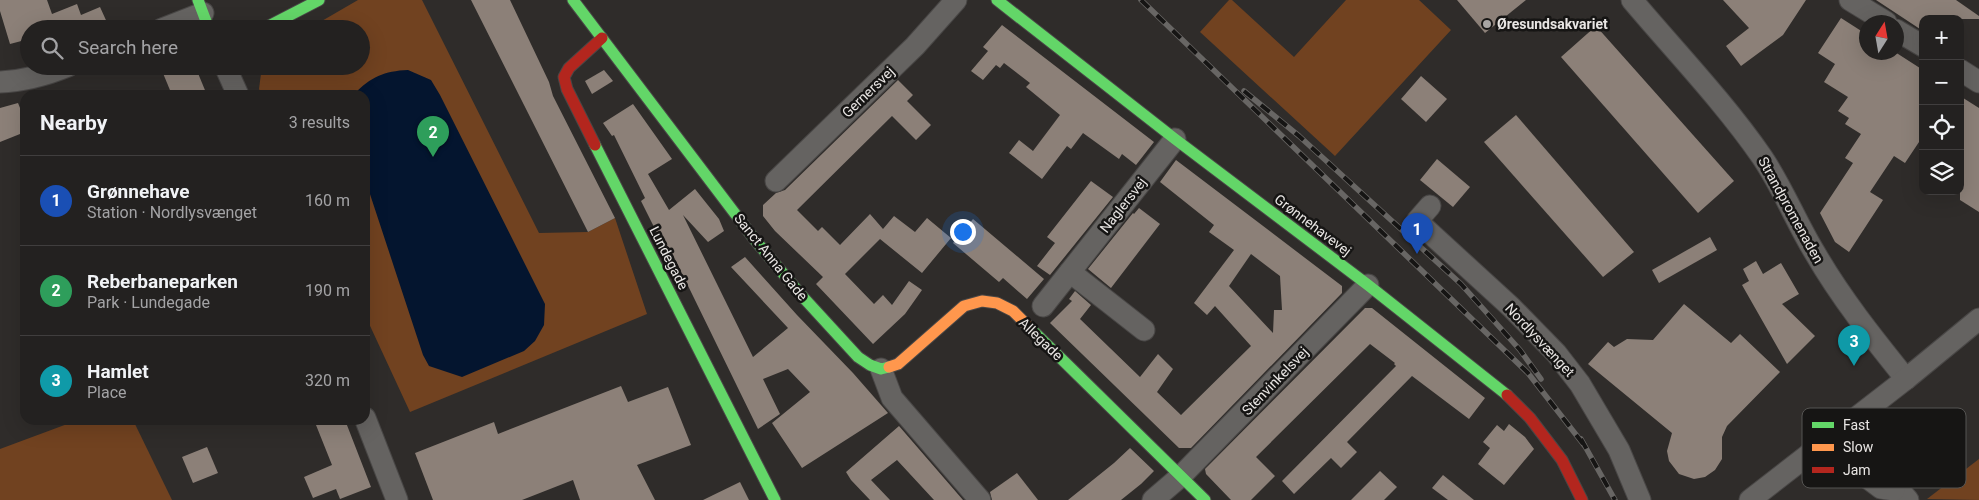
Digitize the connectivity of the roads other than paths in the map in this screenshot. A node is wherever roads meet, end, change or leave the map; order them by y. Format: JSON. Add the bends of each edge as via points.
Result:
{"nodes":[{"id":1,"x":319,"y":0,"type":"edge"},
{"id":2,"x":573,"y":0,"type":"edge"},
{"id":3,"x":956,"y":0,"type":"edge"},
{"id":4,"x":997,"y":0,"type":"edge"},
{"id":5,"x":1632,"y":0,"type":"edge"},
{"id":6,"x":1850,"y":0,"type":"edge"},
{"id":7,"x":203,"y":14,"type":"edge"},
{"id":8,"x":1875,"y":15,"type":"edge"},
{"id":9,"x":187,"y":20,"type":"edge"},
{"id":10,"x":280,"y":20,"type":"edge"},
{"id":11,"x":1904,"y":35,"type":"edge"},
{"id":12,"x":602,"y":38,"type":"junction"},
{"id":13,"x":1919,"y":44,"type":"edge"},
{"id":14,"x":1964,"y":73,"type":"edge"},
{"id":15,"x":46,"y":75,"type":"edge"},
{"id":16,"x":229,"y":75,"type":"edge"},
{"id":17,"x":0,"y":82,"type":"edge"},
{"id":18,"x":1979,"y":82,"type":"edge"},
{"id":19,"x":236,"y":90,"type":"edge"},
{"id":20,"x":1175,"y":139,"type":"junction"},
{"id":21,"x":776,"y":181,"type":"dead end"},
{"id":22,"x":1430,"y":206,"type":"dead end"},
{"id":23,"x":1070,"y":272,"type":"junction"},
{"id":24,"x":1368,"y":285,"type":"junction"},
{"id":25,"x":1043,"y":306,"type":"dead end"},
{"id":26,"x":1979,"y":319,"type":"edge"},
{"id":27,"x":1144,"y":330,"type":"dead end"},
{"id":28,"x":881,"y":368,"type":"junction"},
{"id":29,"x":1906,"y":378,"type":"junction"},
{"id":30,"x":1867,"y":408,"type":"edge"},
{"id":31,"x":368,"y":425,"type":"edge"},
{"id":32,"x":1802,"y":459,"type":"edge"},
{"id":33,"x":1181,"y":476,"type":"junction"},
{"id":34,"x":397,"y":500,"type":"edge"},
{"id":35,"x":775,"y":500,"type":"edge"},
{"id":36,"x":980,"y":500,"type":"edge"},
{"id":37,"x":1153,"y":500,"type":"edge"},
{"id":38,"x":1205,"y":500,"type":"edge"},
{"id":39,"x":1582,"y":500,"type":"edge"},
{"id":40,"x":1640,"y":500,"type":"edge"},
{"id":41,"x":1750,"y":500,"type":"edge"}],
"edges":[{"from":1,"to":10,"type":"street"},
{"from":2,"to":12,"type":"street","name":"Sanct Anna Gade"},
{"from":3,"to":21,"type":"street","name":"Gernersvej","via":[[915,46]]},
{"from":4,"to":20,"type":"street","name":"Grønnehavevej"},
{"from":5,"to":29,"type":"street","name":"Strandpromenaden","via":[[1761,156],[1837,291]]},
{"from":6,"to":8,"type":"street"},
{"from":7,"to":9,"type":"street"},
{"from":11,"to":13,"type":"street"},
{"from":12,"to":28,"type":"street","name":"Sanct Anna Gade","via":[[755,240],[802,296],[858,357]]},
{"from":12,"to":35,"type":"street","name":"Lundegade","via":[[569,68],[564,77],[567,90]]},
{"from":14,"to":18,"type":"street"},
{"from":15,"to":17,"type":"street"},
{"from":16,"to":19,"type":"street"},
{"from":20,"to":23,"type":"street","name":"Naglersvej"},
{"from":20,"to":24,"type":"street","name":"Grønnehavevej"},
{"from":22,"to":40,"type":"street","name":"Nordlysvænget","via":[[1417,221],[1556,353],[1580,384],[1619,450]]},
{"from":23,"to":25,"type":"street","name":"Naglersvej"},
{"from":23,"to":27,"type":"street"},
{"from":24,"to":33,"type":"street","name":"Stenvinkelsvej"},
{"from":24,"to":39,"type":"street","name":"Grønnehavevej","via":[[1500,389],[1530,418],[1562,460]]},
{"from":26,"to":29,"type":"street"},
{"from":28,"to":33,"type":"street","name":"Allegade","via":[[898,364],[964,306],[982,301],[998,303],[1013,312]]},
{"from":28,"to":36,"type":"street","via":[[892,398]]},
{"from":29,"to":30,"type":"street"},
{"from":31,"to":34,"type":"street"},
{"from":32,"to":41,"type":"street"},
{"from":33,"to":37,"type":"street"},
{"from":33,"to":38,"type":"street","name":"Allegade"}]}
